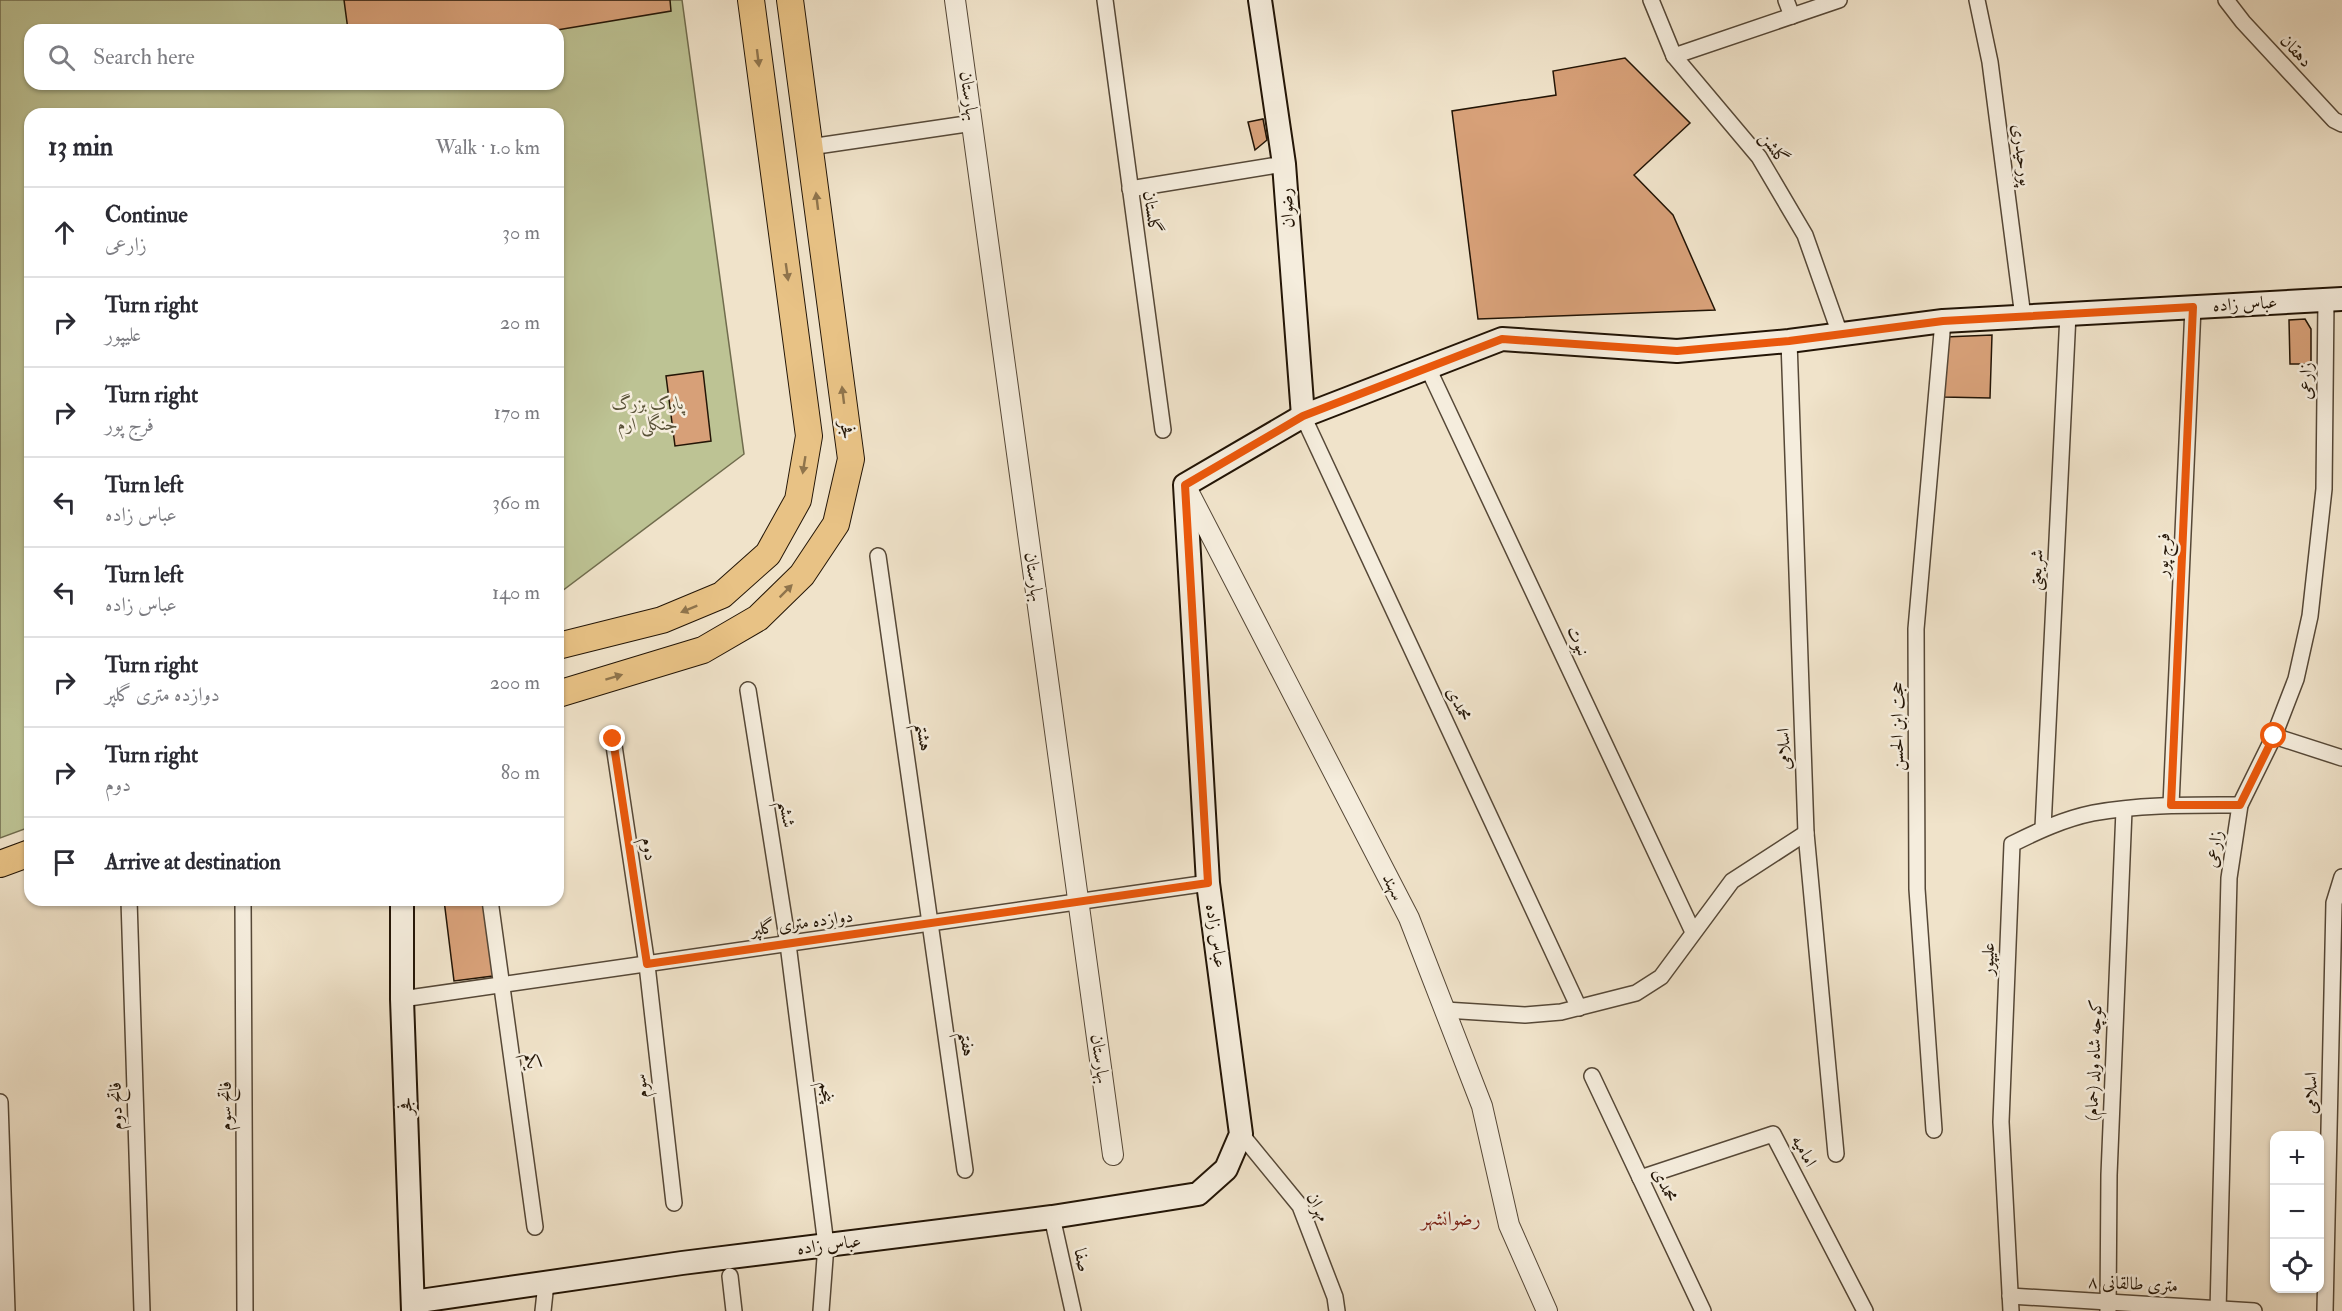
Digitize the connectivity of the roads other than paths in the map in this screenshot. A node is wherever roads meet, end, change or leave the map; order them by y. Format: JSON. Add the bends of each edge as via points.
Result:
{"nodes":[{"id":1,"x":751,"y":0,"type":"edge"},
{"id":2,"x":790,"y":0,"type":"edge"},
{"id":3,"x":955,"y":0,"type":"edge"},
{"id":4,"x":1105,"y":0,"type":"edge"},
{"id":5,"x":1260,"y":0,"type":"edge"},
{"id":6,"x":1651,"y":0,"type":"edge"},
{"id":7,"x":1786,"y":0,"type":"edge"},
{"id":8,"x":1839,"y":0,"type":"edge"},
{"id":9,"x":1977,"y":0,"type":"edge"},
{"id":10,"x":2226,"y":0,"type":"edge"},
{"id":11,"x":1792,"y":16,"type":"junction"},
{"id":12,"x":1674,"y":56,"type":"junction"},
{"id":13,"x":973,"y":123,"type":"junction"},
{"id":14,"x":2342,"y":124,"type":"edge"},
{"id":15,"x":810,"y":147,"type":"junction"},
{"id":16,"x":771,"y":153,"type":"junction"},
{"id":17,"x":1284,"y":164,"type":"junction"},
{"id":18,"x":1130,"y":189,"type":"junction"},
{"id":19,"x":2334,"y":299,"type":"edge"},
{"id":20,"x":2193,"y":307,"type":"junction"},
{"id":21,"x":2068,"y":314,"type":"junction"},
{"id":22,"x":2023,"y":317,"type":"junction"},
{"id":23,"x":1943,"y":321,"type":"junction"},
{"id":24,"x":1840,"y":334,"type":"junction"},
{"id":25,"x":1789,"y":341,"type":"junction"},
{"id":26,"x":1427,"y":366,"type":"junction"},
{"id":27,"x":1303,"y":416,"type":"junction"},
{"id":28,"x":1163,"y":430,"type":"dead end"},
{"id":29,"x":1185,"y":485,"type":"junction"},
{"id":30,"x":878,"y":556,"type":"dead end"},
{"id":31,"x":564,"y":644,"type":"edge"},
{"id":32,"x":748,"y":690,"type":"dead end"},
{"id":33,"x":564,"y":692,"type":"edge"},
{"id":34,"x":2274,"y":736,"type":"junction"},
{"id":35,"x":613,"y":739,"type":"dead end"},
{"id":36,"x":2342,"y":758,"type":"edge"},
{"id":37,"x":2171,"y":805,"type":"junction"},
{"id":38,"x":2240,"y":805,"type":"junction"},
{"id":39,"x":2124,"y":810,"type":"junction"},
{"id":40,"x":2043,"y":828,"type":"junction"},
{"id":41,"x":1806,"y":833,"type":"junction"},
{"id":42,"x":24,"y":855,"type":"edge"},
{"id":43,"x":0,"y":864,"type":"edge"},
{"id":44,"x":2342,"y":877,"type":"edge"},
{"id":45,"x":1208,"y":883,"type":"junction"},
{"id":46,"x":1078,"y":903,"type":"junction"},
{"id":47,"x":129,"y":906,"type":"edge"},
{"id":48,"x":243,"y":906,"type":"edge"},
{"id":49,"x":402,"y":906,"type":"edge"},
{"id":50,"x":491,"y":906,"type":"edge"},
{"id":51,"x":931,"y":924,"type":"junction"},
{"id":52,"x":1693,"y":932,"type":"junction"},
{"id":53,"x":788,"y":944,"type":"junction"},
{"id":54,"x":647,"y":964,"type":"junction"},
{"id":55,"x":502,"y":986,"type":"junction"},
{"id":56,"x":402,"y":999,"type":"junction"},
{"id":57,"x":1579,"y":1008,"type":"junction"},
{"id":58,"x":1445,"y":1010,"type":"junction"},
{"id":59,"x":1592,"y":1076,"type":"dead end"},
{"id":60,"x":2337,"y":1085,"type":"edge"},
{"id":61,"x":0,"y":1102,"type":"edge"},
{"id":62,"x":1934,"y":1130,"type":"dead end"},
{"id":63,"x":1241,"y":1134,"type":"junction"},
{"id":64,"x":1836,"y":1154,"type":"dead end"},
{"id":65,"x":1113,"y":1155,"type":"dead end"},
{"id":66,"x":964,"y":1170,"type":"dead end"},
{"id":67,"x":1640,"y":1178,"type":"junction"},
{"id":68,"x":674,"y":1203,"type":"dead end"},
{"id":69,"x":1052,"y":1217,"type":"junction"},
{"id":70,"x":535,"y":1227,"type":"dead end"},
{"id":71,"x":826,"y":1245,"type":"junction"},
{"id":72,"x":730,"y":1276,"type":"dead end"},
{"id":73,"x":546,"y":1283,"type":"junction"},
{"id":74,"x":2011,"y":1304,"type":"edge"},
{"id":75,"x":2109,"y":1306,"type":"edge"},
{"id":76,"x":413,"y":1307,"type":"edge"},
{"id":77,"x":2218,"y":1310,"type":"edge"},
{"id":78,"x":7,"y":1311,"type":"edge"},
{"id":79,"x":142,"y":1311,"type":"edge"},
{"id":80,"x":245,"y":1311,"type":"edge"},
{"id":81,"x":543,"y":1311,"type":"edge"},
{"id":82,"x":734,"y":1311,"type":"edge"},
{"id":83,"x":820,"y":1311,"type":"edge"},
{"id":84,"x":1073,"y":1311,"type":"edge"},
{"id":85,"x":1337,"y":1311,"type":"edge"},
{"id":86,"x":1547,"y":1311,"type":"edge"},
{"id":87,"x":1703,"y":1311,"type":"edge"},
{"id":88,"x":1865,"y":1311,"type":"edge"},
{"id":89,"x":2254,"y":1311,"type":"edge"},
{"id":90,"x":2325,"y":1311,"type":"edge"}],
"edges":[{"from":1,"to":16,"type":"main road","one_way":true},
{"from":2,"to":15,"type":"main road","name":"فجر"},
{"from":3,"to":13,"type":"street","name":"بهارستان"},
{"from":4,"to":18,"type":"street","name":"گلستان"},
{"from":5,"to":17,"type":"main road","name":"رضوان"},
{"from":6,"to":12,"type":"street","name":"گلشن"},
{"from":7,"to":11,"type":"street"},
{"from":8,"to":11,"type":"street"},
{"from":9,"to":22,"type":"street","name":"پورحیدری","via":[[1990,62]]},
{"from":10,"to":14,"type":"street","name":"دهقان","via":[[2334,120]]},
{"from":11,"to":12,"type":"street"},
{"from":12,"to":24,"type":"street","name":"گلشن","via":[[1760,157],[1805,235]]},
{"from":13,"to":15,"type":"street"},
{"from":13,"to":46,"type":"street","name":"بهارستان"},
{"from":15,"to":16,"type":"main road"},
{"from":33,"to":15,"type":"main road","name":"فجر","one_way":true,"via":[[703,650],[759,618],[802,575],[836,524],[851,459]]},
{"from":16,"to":31,"type":"main road","one_way":true,"via":[[809,436],[798,500],[768,554],[722,595],[662,620]]},
{"from":17,"to":18,"type":"street"},
{"from":17,"to":27,"type":"main road","name":"رضوان"},
{"from":18,"to":28,"type":"street","name":"گلستان"},
{"from":19,"to":20,"type":"main road","name":"عباس زاده"},
{"from":19,"to":34,"type":"street","name":"زارعی","via":[[2324,489],[2310,616],[2296,679]]},
{"from":20,"to":21,"type":"main road","name":"عباس زاده"},
{"from":20,"to":37,"type":"street","name":"فرج پور"},
{"from":21,"to":22,"type":"main road","name":"عباس زاده"},
{"from":21,"to":40,"type":"street","name":"شریعتی"},
{"from":22,"to":23,"type":"main road","name":"عباس زاده"},
{"from":23,"to":24,"type":"main road","name":"عباس زاده"},
{"from":23,"to":62,"type":"street","name":"حجت ابن الحسن","via":[[1916,629],[1917,889]]},
{"from":24,"to":25,"type":"main road","name":"عباس زاده"},
{"from":25,"to":26,"type":"main road","name":"عباس زاده","via":[[1677,351],[1502,339]]},
{"from":25,"to":41,"type":"street","name":"اسلامی"},
{"from":26,"to":27,"type":"main road","name":"عباس زاده"},
{"from":26,"to":52,"type":"street","name":"نبوت"},
{"from":27,"to":29,"type":"main road","name":"عباس زاده"},
{"from":27,"to":57,"type":"street","name":"محمدی"},
{"from":29,"to":45,"type":"main road","name":"عباس زاده"},
{"from":29,"to":58,"type":"street","name":"سهند","via":[[1409,918]]},
{"from":30,"to":51,"type":"street","name":"هشتم"},
{"from":32,"to":53,"type":"street","name":"ششم"},
{"from":34,"to":36,"type":"street"},
{"from":34,"to":38,"type":"street","name":"زارعی"},
{"from":35,"to":54,"type":"street","name":"دوم"},
{"from":37,"to":38,"type":"street","name":"علیپور"},
{"from":37,"to":39,"type":"street","name":"علیپور"},
{"from":38,"to":77,"type":"street","name":"زارعی","via":[[2229,878]]},
{"from":39,"to":40,"type":"street","name":"علیپور","via":[[2093,813]]},
{"from":39,"to":75,"type":"street","name":"کوچه شاه ولد (حمام)","via":[[2109,1175]]},
{"from":40,"to":74,"type":"street","name":"علیپور","via":[[2012,844],[2001,1122]]},
{"from":41,"to":52,"type":"street","via":[[1732,881]]},
{"from":41,"to":64,"type":"street","name":"اسلامی"},
{"from":42,"to":43,"type":"main road"},
{"from":44,"to":60,"type":"street","name":"اسلامی","via":[[2334,903]]},
{"from":45,"to":46,"type":"street","name":"دوازده متری گلپر"},
{"from":45,"to":63,"type":"main road","name":"عباس زاده"},
{"from":46,"to":51,"type":"street","name":"دوازده متری گلپر"},
{"from":46,"to":65,"type":"street","name":"بهارستان"},
{"from":47,"to":79,"type":"street","name":"فاتح دوم"},
{"from":48,"to":80,"type":"street","name":"فاتح سوم"},
{"from":49,"to":56,"type":"main road","name":"فجر"},
{"from":50,"to":55,"type":"street","name":"یکم"},
{"from":51,"to":53,"type":"street","name":"دوازده متری گلپر"},
{"from":51,"to":66,"type":"street","name":"هفتم"},
{"from":52,"to":57,"type":"street","via":[[1661,977],[1636,993]]},
{"from":53,"to":54,"type":"street","name":"دوازده متری گلپر"},
{"from":53,"to":71,"type":"street","name":"پنجم"},
{"from":54,"to":55,"type":"street","name":"دوازده متری گلپر"},
{"from":54,"to":68,"type":"street","name":"سوم"},
{"from":55,"to":56,"type":"street","name":"دوازده متری گلپر"},
{"from":55,"to":70,"type":"street","name":"یکم"},
{"from":56,"to":76,"type":"main road","name":"فجر"},
{"from":57,"to":58,"type":"street","via":[[1526,1015]]},
{"from":58,"to":86,"type":"street","name":"سهند","via":[[1482,1106],[1509,1225]]},
{"from":59,"to":67,"type":"street","name":"محمدی"},
{"from":60,"to":90,"type":"street","name":"اسلامی"},
{"from":61,"to":78,"type":"street"},
{"from":63,"to":69,"type":"main road","name":"عباس زاده","via":[[1226,1169],[1198,1194]]},
{"from":63,"to":85,"type":"street","name":"مهران","via":[[1300,1206]]},
{"from":67,"to":87,"type":"street","name":"محمدی"},
{"from":67,"to":88,"type":"street","name":"امامیه","via":[[1773,1134]]},
{"from":69,"to":71,"type":"main road","name":"عباس زاده"},
{"from":69,"to":84,"type":"street","name":"صفا"},
{"from":71,"to":73,"type":"main road","name":"عباس زاده"},
{"from":71,"to":83,"type":"street","name":"پنجم"},
{"from":72,"to":82,"type":"street"},
{"from":73,"to":76,"type":"main road","name":"عباس زاده"},
{"from":73,"to":81,"type":"street"},
{"from":74,"to":75,"type":"street","name":"۸ متری طالقانی"},
{"from":75,"to":77,"type":"street","name":"۸ متری طالقانی"},
{"from":77,"to":89,"type":"street","name":"۸ متری طالقانی"}]}
